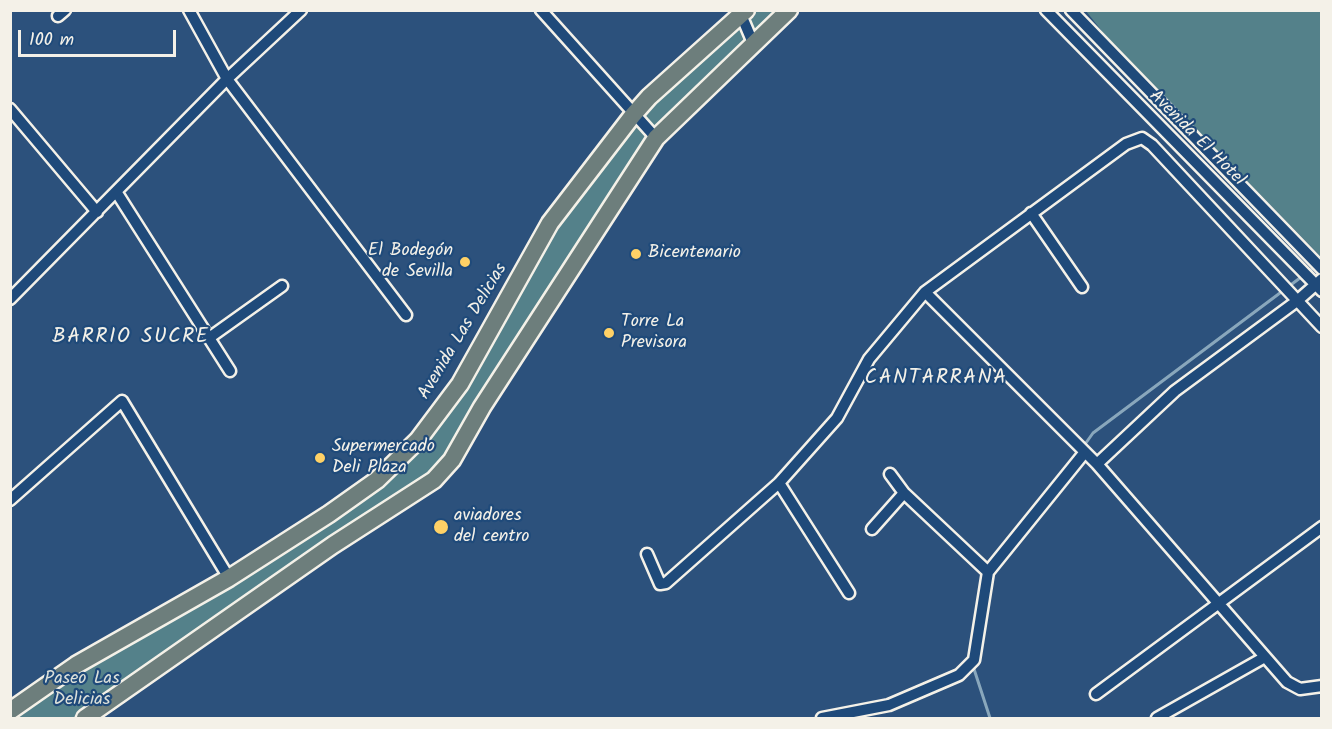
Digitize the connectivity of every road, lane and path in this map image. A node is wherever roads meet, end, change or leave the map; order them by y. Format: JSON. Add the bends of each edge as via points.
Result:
{"nodes":[{"id":1,"x":189,"y":10,"type":"edge"},
{"id":2,"x":301,"y":10,"type":"edge"},
{"id":3,"x":541,"y":10,"type":"edge"},
{"id":4,"x":789,"y":10,"type":"edge"},
{"id":5,"x":1046,"y":10,"type":"edge"},
{"id":6,"x":1071,"y":10,"type":"edge"},
{"id":7,"x":742,"y":12,"type":"edge"},
{"id":8,"x":753,"y":43,"type":"junction"},
{"id":9,"x":227,"y":80,"type":"junction"},
{"id":10,"x":10,"y":109,"type":"edge"},
{"id":11,"x":633,"y":115,"type":"junction"},
{"id":12,"x":656,"y":138,"type":"junction"},
{"id":13,"x":117,"y":193,"type":"junction"},
{"id":14,"x":96,"y":212,"type":"junction"},
{"id":15,"x":1031,"y":213,"type":"junction"},
{"id":16,"x":1319,"y":266,"type":"edge"},
{"id":17,"x":1314,"y":280,"type":"edge"},
{"id":18,"x":282,"y":286,"type":"dead end"},
{"id":19,"x":1082,"y":287,"type":"dead end"},
{"id":20,"x":925,"y":292,"type":"junction"},
{"id":21,"x":10,"y":299,"type":"edge"},
{"id":22,"x":1297,"y":301,"type":"junction"},
{"id":23,"x":406,"y":315,"type":"dead end"},
{"id":24,"x":1322,"y":327,"type":"edge"},
{"id":25,"x":209,"y":338,"type":"junction"},
{"id":26,"x":230,"y":371,"type":"dead end"},
{"id":27,"x":1082,"y":450,"type":"junction"},
{"id":28,"x":1097,"y":464,"type":"junction"},
{"id":29,"x":890,"y":474,"type":"dead end"},
{"id":30,"x":779,"y":483,"type":"junction"},
{"id":31,"x":904,"y":493,"type":"junction"},
{"id":32,"x":10,"y":500,"type":"edge"},
{"id":33,"x":1322,"y":527,"type":"edge"},
{"id":34,"x":872,"y":529,"type":"dead end"},
{"id":35,"x":647,"y":554,"type":"dead end"},
{"id":36,"x":988,"y":572,"type":"junction"},
{"id":37,"x":229,"y":578,"type":"junction"},
{"id":38,"x":849,"y":593,"type":"dead end"},
{"id":39,"x":1219,"y":603,"type":"junction"},
{"id":40,"x":1265,"y":657,"type":"junction"},
{"id":41,"x":1322,"y":686,"type":"edge"},
{"id":42,"x":1096,"y":694,"type":"dead end"},
{"id":43,"x":11,"y":711,"type":"edge"},
{"id":44,"x":17,"y":718,"type":"edge"},
{"id":45,"x":85,"y":718,"type":"edge"},
{"id":46,"x":822,"y":718,"type":"edge"},
{"id":47,"x":1156,"y":718,"type":"edge"}],
"edges":[{"from":1,"to":9,"type":"street"},
{"from":2,"to":9,"type":"street"},
{"from":3,"to":11,"type":"street"},
{"from":4,"to":8,"type":"main road"},
{"from":5,"to":17,"type":"street","name":"Avenida El Hotel"},
{"from":6,"to":16,"type":"street","name":"Avenida El Hotel"},
{"from":7,"to":8,"type":"street"},
{"from":7,"to":11,"type":"main road","name":"Avenida Las Delicias"},
{"from":8,"to":12,"type":"main road"},
{"from":9,"to":13,"type":"street"},
{"from":9,"to":23,"type":"street"},
{"from":10,"to":14,"type":"street"},
{"from":11,"to":12,"type":"street"},
{"from":11,"to":37,"type":"main road","name":"Avenida Las Delicias","via":[[550,223],[460,384],[418,440],[377,480]]},
{"from":12,"to":45,"type":"main road","via":[[482,407],[452,460],[434,480],[333,545]]},
{"from":13,"to":14,"type":"street"},
{"from":13,"to":25,"type":"street"},
{"from":14,"to":21,"type":"street"},
{"from":15,"to":19,"type":"street"},
{"from":15,"to":20,"type":"street"},
{"from":15,"to":22,"type":"street","via":[[1126,144],[1142,138]]},
{"from":17,"to":22,"type":"street"},
{"from":18,"to":25,"type":"street"},
{"from":20,"to":27,"type":"street"},
{"from":20,"to":30,"type":"street","via":[[869,359],[837,418]]},
{"from":22,"to":24,"type":"street"},
{"from":22,"to":28,"type":"street","via":[[1175,391]]},
{"from":25,"to":26,"type":"street"},
{"from":27,"to":28,"type":"street"},
{"from":27,"to":36,"type":"street"},
{"from":28,"to":39,"type":"street"},
{"from":29,"to":31,"type":"street"},
{"from":30,"to":35,"type":"street","via":[[666,583],[660,584]]},
{"from":30,"to":38,"type":"street"},
{"from":31,"to":34,"type":"street"},
{"from":31,"to":36,"type":"street"},
{"from":32,"to":37,"type":"street","via":[[122,401]]},
{"from":33,"to":39,"type":"street"},
{"from":36,"to":46,"type":"street","via":[[974,660],[968,668],[889,705]]},
{"from":37,"to":43,"type":"main road","name":"Avenida Las Delicias","via":[[76,665]]},
{"from":39,"to":40,"type":"street"},
{"from":39,"to":42,"type":"street"},
{"from":40,"to":41,"type":"street","via":[[1287,682],[1300,689]]},
{"from":40,"to":47,"type":"street"},
{"from":43,"to":44,"type":"street"}]}
